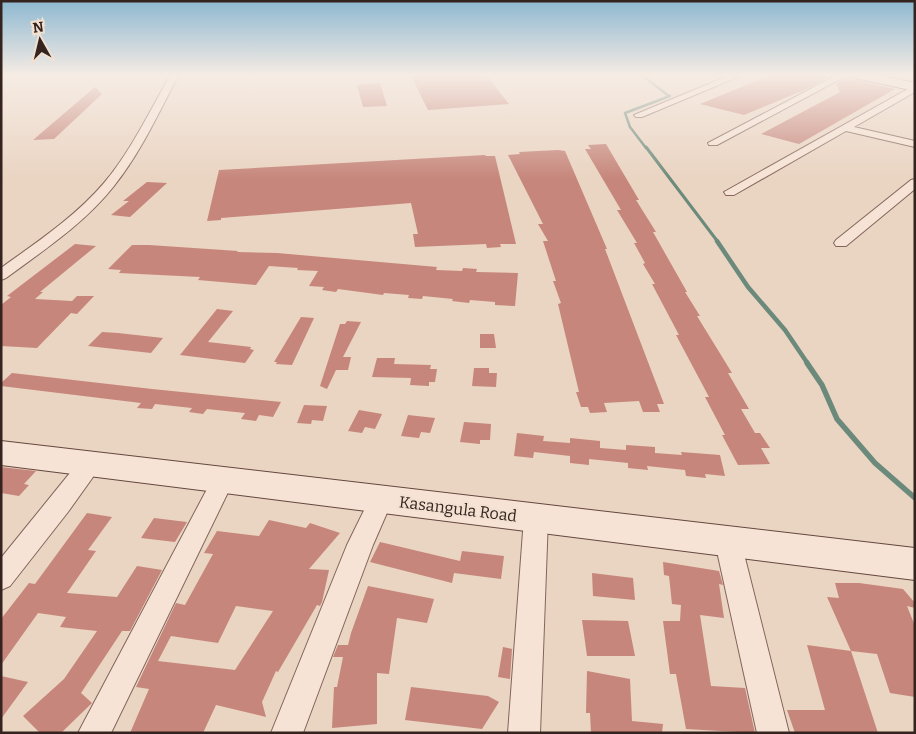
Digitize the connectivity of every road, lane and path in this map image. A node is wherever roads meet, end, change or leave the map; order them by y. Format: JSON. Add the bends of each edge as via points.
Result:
{"nodes":[{"id":1,"x":155,"y":110,"type":"edge"},
{"id":2,"x":651,"y":110,"type":"edge"},
{"id":3,"x":776,"y":110,"type":"edge"},
{"id":4,"x":877,"y":110,"type":"edge"},
{"id":5,"x":639,"y":115,"type":"dead end"},
{"id":6,"x":847,"y":128,"type":"junction"},
{"id":7,"x":713,"y":143,"type":"dead end"},
{"id":8,"x":915,"y":144,"type":"edge"},
{"id":9,"x":915,"y":183,"type":"edge"},
{"id":10,"x":730,"y":192,"type":"dead end"},
{"id":11,"x":841,"y":243,"type":"dead end"},
{"id":12,"x":1,"y":262,"type":"edge"},
{"id":13,"x":17,"y":263,"type":"junction"},
{"id":14,"x":1,"y":275,"type":"edge"},
{"id":15,"x":1,"y":453,"type":"edge"},
{"id":16,"x":90,"y":464,"type":"junction"},
{"id":17,"x":223,"y":480,"type":"junction"},
{"id":18,"x":381,"y":500,"type":"junction"},
{"id":19,"x":536,"y":518,"type":"junction"},
{"id":20,"x":728,"y":542,"type":"junction"},
{"id":21,"x":915,"y":564,"type":"edge"},
{"id":22,"x":1,"y":578,"type":"edge"},
{"id":23,"x":94,"y":733,"type":"edge"},
{"id":24,"x":287,"y":733,"type":"edge"},
{"id":25,"x":524,"y":733,"type":"edge"},
{"id":26,"x":773,"y":733,"type":"edge"}],
"edges":[{"from":1,"to":13,"type":"street","via":[[122,169],[104,191],[66,226]]},
{"from":2,"to":5,"type":"street"},
{"from":3,"to":7,"type":"street"},
{"from":4,"to":6,"type":"street"},
{"from":6,"to":8,"type":"street"},
{"from":6,"to":10,"type":"street"},
{"from":9,"to":11,"type":"street"},
{"from":12,"to":13,"type":"street"},
{"from":13,"to":14,"type":"street"},
{"from":15,"to":16,"type":"main road","name":"Kasangula Road"},
{"from":16,"to":17,"type":"main road","name":"Kasangula Road"},
{"from":16,"to":22,"type":"street"},
{"from":17,"to":18,"type":"main road","name":"Kasangula Road"},
{"from":17,"to":23,"type":"street","via":[[202,528]]},
{"from":18,"to":19,"type":"main road","name":"Kasangula Road"},
{"from":18,"to":24,"type":"street","via":[[360,545]]},
{"from":19,"to":20,"type":"main road","name":"Kasangula Road"},
{"from":19,"to":25,"type":"street"},
{"from":20,"to":21,"type":"main road","name":"Kasangula Road"},
{"from":20,"to":26,"type":"street"}]}
